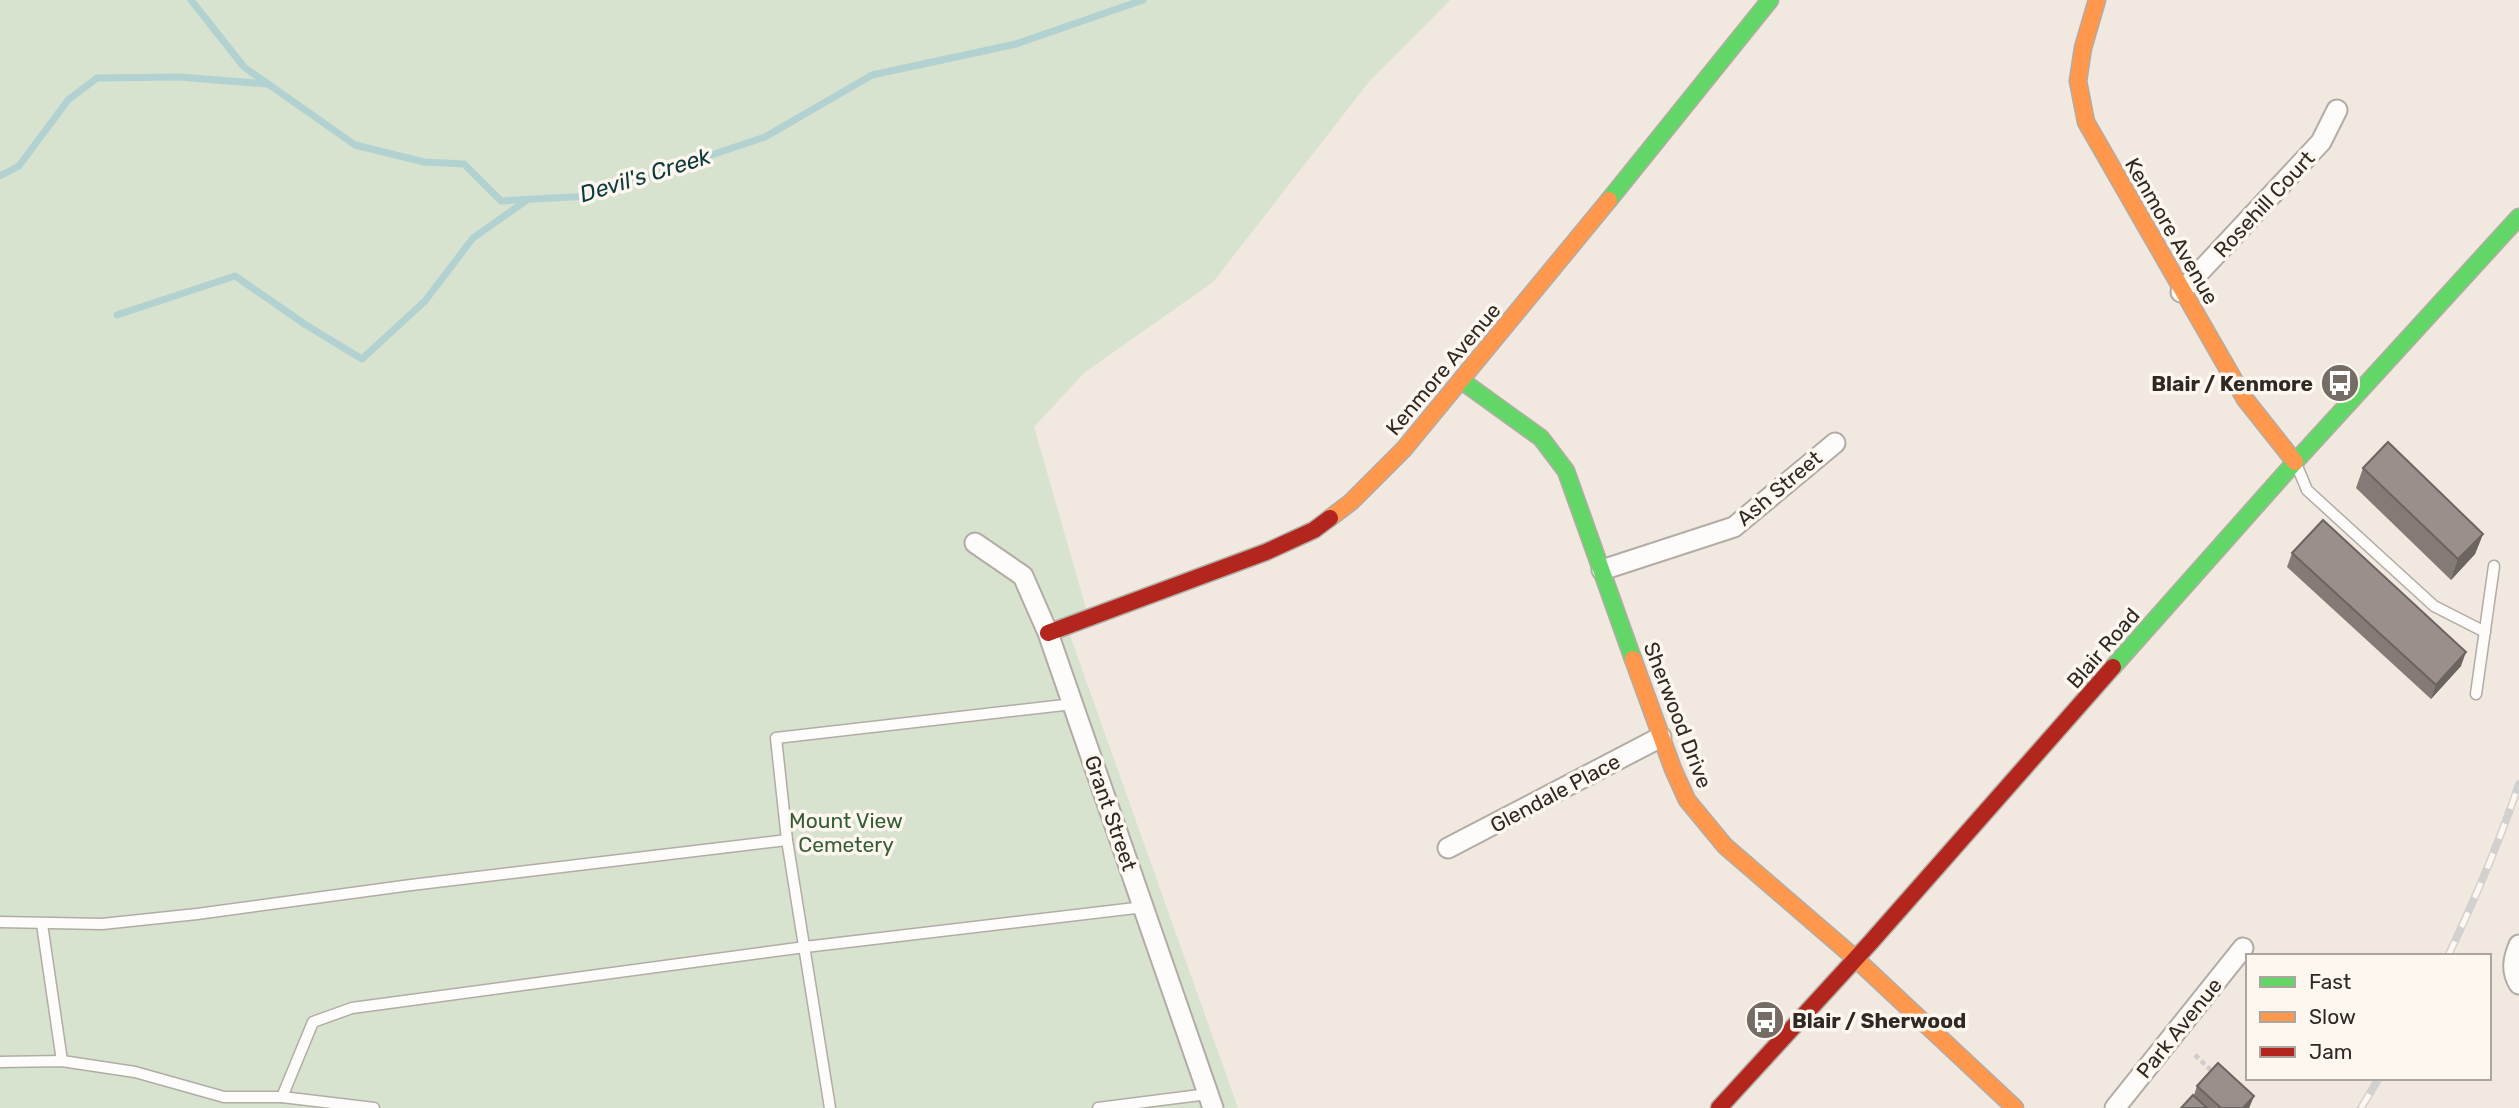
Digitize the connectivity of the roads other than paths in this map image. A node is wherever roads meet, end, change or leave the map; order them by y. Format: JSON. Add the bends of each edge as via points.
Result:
{"nodes":[{"id":1,"x":1770,"y":0,"type":"edge"},
{"id":2,"x":2097,"y":0,"type":"edge"},
{"id":3,"x":2337,"y":110,"type":"dead end"},
{"id":4,"x":2519,"y":217,"type":"edge"},
{"id":5,"x":2181,"y":292,"type":"junction"},
{"id":6,"x":1462,"y":381,"type":"junction"},
{"id":7,"x":1835,"y":443,"type":"dead end"},
{"id":8,"x":2295,"y":462,"type":"junction"},
{"id":9,"x":975,"y":543,"type":"dead end"},
{"id":10,"x":2494,"y":566,"type":"dead end"},
{"id":11,"x":1602,"y":570,"type":"junction"},
{"id":12,"x":2485,"y":632,"type":"junction"},
{"id":13,"x":1048,"y":633,"type":"junction"},
{"id":14,"x":2476,"y":694,"type":"dead end"},
{"id":15,"x":1073,"y":704,"type":"junction"},
{"id":16,"x":1661,"y":737,"type":"junction"},
{"id":17,"x":787,"y":840,"type":"junction"},
{"id":18,"x":1448,"y":848,"type":"dead end"},
{"id":19,"x":1144,"y":907,"type":"junction"},
{"id":20,"x":0,"y":922,"type":"edge"},
{"id":21,"x":43,"y":923,"type":"junction"},
{"id":22,"x":2519,"y":946,"type":"edge"},
{"id":23,"x":805,"y":947,"type":"junction"},
{"id":24,"x":2243,"y":948,"type":"dead end"},
{"id":25,"x":1856,"y":959,"type":"junction"},
{"id":26,"x":2519,"y":984,"type":"edge"},
{"id":27,"x":62,"y":1061,"type":"junction"},
{"id":28,"x":0,"y":1062,"type":"edge"},
{"id":29,"x":282,"y":1097,"type":"junction"},
{"id":30,"x":1210,"y":1101,"type":"edge"},
{"id":31,"x":225,"y":1103,"type":"edge"},
{"id":32,"x":374,"y":1108,"type":"edge"},
{"id":33,"x":830,"y":1108,"type":"edge"},
{"id":34,"x":1098,"y":1108,"type":"edge"},
{"id":35,"x":1720,"y":1108,"type":"edge"},
{"id":36,"x":2015,"y":1108,"type":"edge"},
{"id":37,"x":2115,"y":1108,"type":"edge"}],
"edges":[{"from":1,"to":6,"type":"street","name":"Kenmore Avenue"},
{"from":2,"to":5,"type":"street","name":"Kenmore Avenue","via":[[2077,81],[2085,122]]},
{"from":3,"to":5,"type":"street","name":"Rosehill Court","via":[[2321,142]]},
{"from":4,"to":8,"type":"street","name":"Blair Road"},
{"from":5,"to":8,"type":"street","name":"Kenmore Avenue","via":[[2245,399]]},
{"from":6,"to":11,"type":"street","name":"Sherwood Drive","via":[[1541,438],[1566,471]]},
{"from":6,"to":13,"type":"street","name":"Kenmore Avenue","via":[[1352,502],[1314,530]]},
{"from":7,"to":11,"type":"street","name":"Ash Street","via":[[1734,527]]},
{"from":8,"to":12,"type":"lane","via":[[2307,490],[2434,606]]},
{"from":8,"to":25,"type":"street","name":"Blair Road"},
{"from":9,"to":13,"type":"street","name":"Grant Street","via":[[1023,576]]},
{"from":10,"to":12,"type":"lane"},
{"from":11,"to":16,"type":"street","name":"Sherwood Drive"},
{"from":12,"to":14,"type":"lane"},
{"from":13,"to":15,"type":"street","name":"Grant Street"},
{"from":15,"to":17,"type":"lane","via":[[776,738]]},
{"from":15,"to":19,"type":"street","name":"Grant Street"},
{"from":16,"to":18,"type":"street","name":"Glendale Place"},
{"from":16,"to":25,"type":"street","name":"Sherwood Drive","via":[[1687,800],[1725,846]]},
{"from":17,"to":21,"type":"lane","via":[[197,914],[102,924]]},
{"from":17,"to":23,"type":"lane"},
{"from":19,"to":23,"type":"lane"},
{"from":19,"to":30,"type":"street","name":"Grant Street"},
{"from":20,"to":21,"type":"lane"},
{"from":21,"to":27,"type":"lane"},
{"from":22,"to":26,"type":"street","via":[[2514,976]]},
{"from":23,"to":29,"type":"lane","via":[[352,1008],[313,1022]]},
{"from":23,"to":33,"type":"lane"},
{"from":24,"to":37,"type":"street","name":"Park Avenue"},
{"from":25,"to":35,"type":"street","name":"Blair Road"},
{"from":25,"to":36,"type":"street","name":"Sherwood Drive"},
{"from":27,"to":28,"type":"lane"},
{"from":27,"to":31,"type":"lane","via":[[135,1072]]},
{"from":29,"to":31,"type":"lane"},
{"from":29,"to":32,"type":"lane"},
{"from":30,"to":34,"type":"lane"}]}
